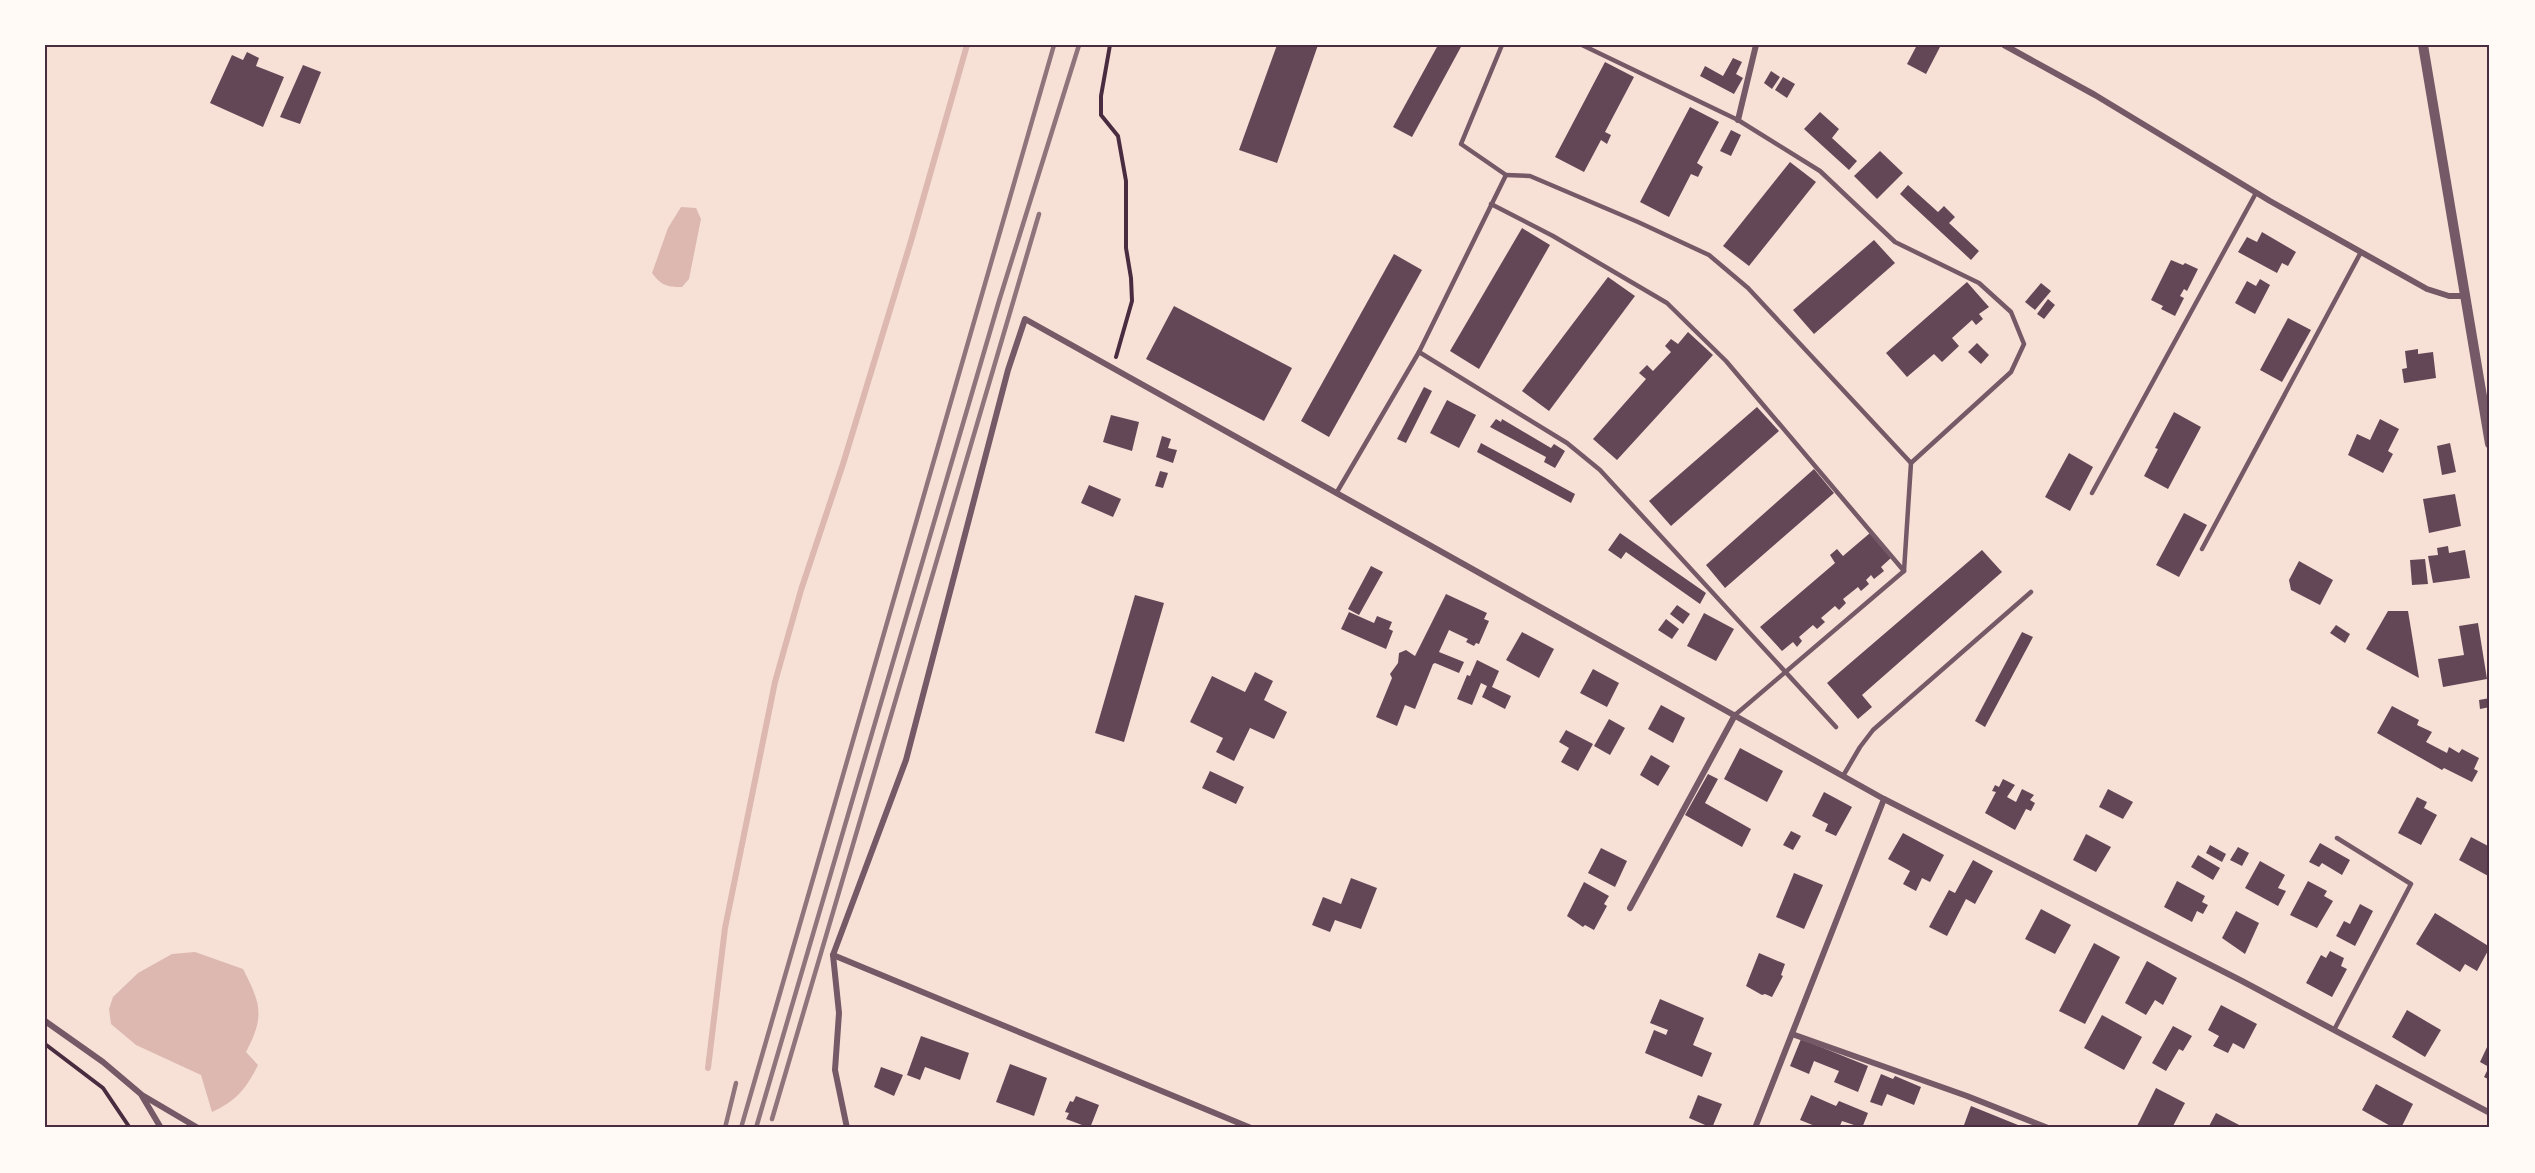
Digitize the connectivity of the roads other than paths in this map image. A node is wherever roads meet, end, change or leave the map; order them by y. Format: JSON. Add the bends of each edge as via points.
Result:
{"nodes":[{"id":1,"x":1502,"y":45,"type":"edge"},
{"id":2,"x":1582,"y":45,"type":"edge"},
{"id":3,"x":1756,"y":45,"type":"edge"},
{"id":4,"x":2004,"y":45,"type":"edge"},
{"id":5,"x":2423,"y":45,"type":"edge"},
{"id":6,"x":1738,"y":120,"type":"junction"},
{"id":7,"x":1506,"y":175,"type":"junction"},
{"id":8,"x":2256,"y":193,"type":"junction"},
{"id":9,"x":1491,"y":204,"type":"junction"},
{"id":10,"x":2361,"y":252,"type":"junction"},
{"id":11,"x":2465,"y":296,"type":"junction"},
{"id":12,"x":1419,"y":352,"type":"junction"},
{"id":13,"x":2490,"y":444,"type":"edge"},
{"id":14,"x":1911,"y":463,"type":"junction"},
{"id":15,"x":1337,"y":492,"type":"junction"},
{"id":16,"x":2092,"y":493,"type":"dead end"},
{"id":17,"x":2202,"y":549,"type":"dead end"},
{"id":18,"x":1904,"y":571,"type":"junction"},
{"id":19,"x":2031,"y":592,"type":"dead end"},
{"id":20,"x":1786,"y":672,"type":"junction"},
{"id":21,"x":1735,"y":716,"type":"junction"},
{"id":22,"x":1836,"y":727,"type":"dead end"},
{"id":23,"x":1843,"y":776,"type":"junction"},
{"id":24,"x":1884,"y":799,"type":"junction"},
{"id":25,"x":2337,"y":838,"type":"dead end"},
{"id":26,"x":1630,"y":908,"type":"dead end"},
{"id":27,"x":833,"y":955,"type":"junction"},
{"id":28,"x":45,"y":1021,"type":"edge"},
{"id":29,"x":2334,"y":1030,"type":"junction"},
{"id":30,"x":1792,"y":1034,"type":"junction"},
{"id":31,"x":142,"y":1095,"type":"junction"},
{"id":32,"x":2490,"y":1113,"type":"edge"},
{"id":33,"x":161,"y":1128,"type":"edge"},
{"id":34,"x":198,"y":1128,"type":"edge"},
{"id":35,"x":847,"y":1128,"type":"edge"},
{"id":36,"x":1251,"y":1128,"type":"edge"},
{"id":37,"x":1755,"y":1128,"type":"edge"},
{"id":38,"x":2048,"y":1128,"type":"edge"}],
"edges":[{"from":1,"to":7,"type":"lane","via":[[1461,144]]},
{"from":2,"to":6,"type":"lane"},
{"from":3,"to":6,"type":"street"},
{"from":4,"to":8,"type":"street","via":[[2095,94]]},
{"from":5,"to":11,"type":"street"},
{"from":6,"to":14,"type":"lane","via":[[1820,171],[1895,242],[1979,283],[2011,312],[2024,344],[2011,372]]},
{"from":7,"to":9,"type":"lane"},
{"from":7,"to":14,"type":"lane","via":[[1530,177],[1709,255],[1748,288]]},
{"from":8,"to":10,"type":"street"},
{"from":8,"to":16,"type":"lane"},
{"from":9,"to":12,"type":"lane"},
{"from":9,"to":18,"type":"lane","via":[[1667,303],[1726,361]]},
{"from":10,"to":11,"type":"street","via":[[2427,289],[2449,297]]},
{"from":10,"to":17,"type":"lane"},
{"from":11,"to":13,"type":"street"},
{"from":12,"to":15,"type":"lane"},
{"from":12,"to":20,"type":"lane","via":[[1566,443],[1600,470]]},
{"from":14,"to":18,"type":"lane"},
{"from":15,"to":21,"type":"street"},
{"from":15,"to":27,"type":"street","via":[[1025,319],[1008,369],[906,760]]},
{"from":18,"to":20,"type":"lane"},
{"from":19,"to":23,"type":"lane","via":[[1873,730]]},
{"from":20,"to":21,"type":"lane"},
{"from":20,"to":22,"type":"lane"},
{"from":21,"to":23,"type":"street"},
{"from":21,"to":26,"type":"street"},
{"from":23,"to":24,"type":"street"},
{"from":24,"to":29,"type":"street"},
{"from":24,"to":30,"type":"street"},
{"from":25,"to":29,"type":"lane","via":[[2411,884]]},
{"from":27,"to":35,"type":"street","via":[[839,1013],[834,1070]]},
{"from":27,"to":36,"type":"street"},
{"from":28,"to":31,"type":"street"},
{"from":29,"to":32,"type":"street"},
{"from":30,"to":37,"type":"street"},
{"from":30,"to":38,"type":"street"},
{"from":31,"to":33,"type":"street"},
{"from":31,"to":34,"type":"street"}]}
